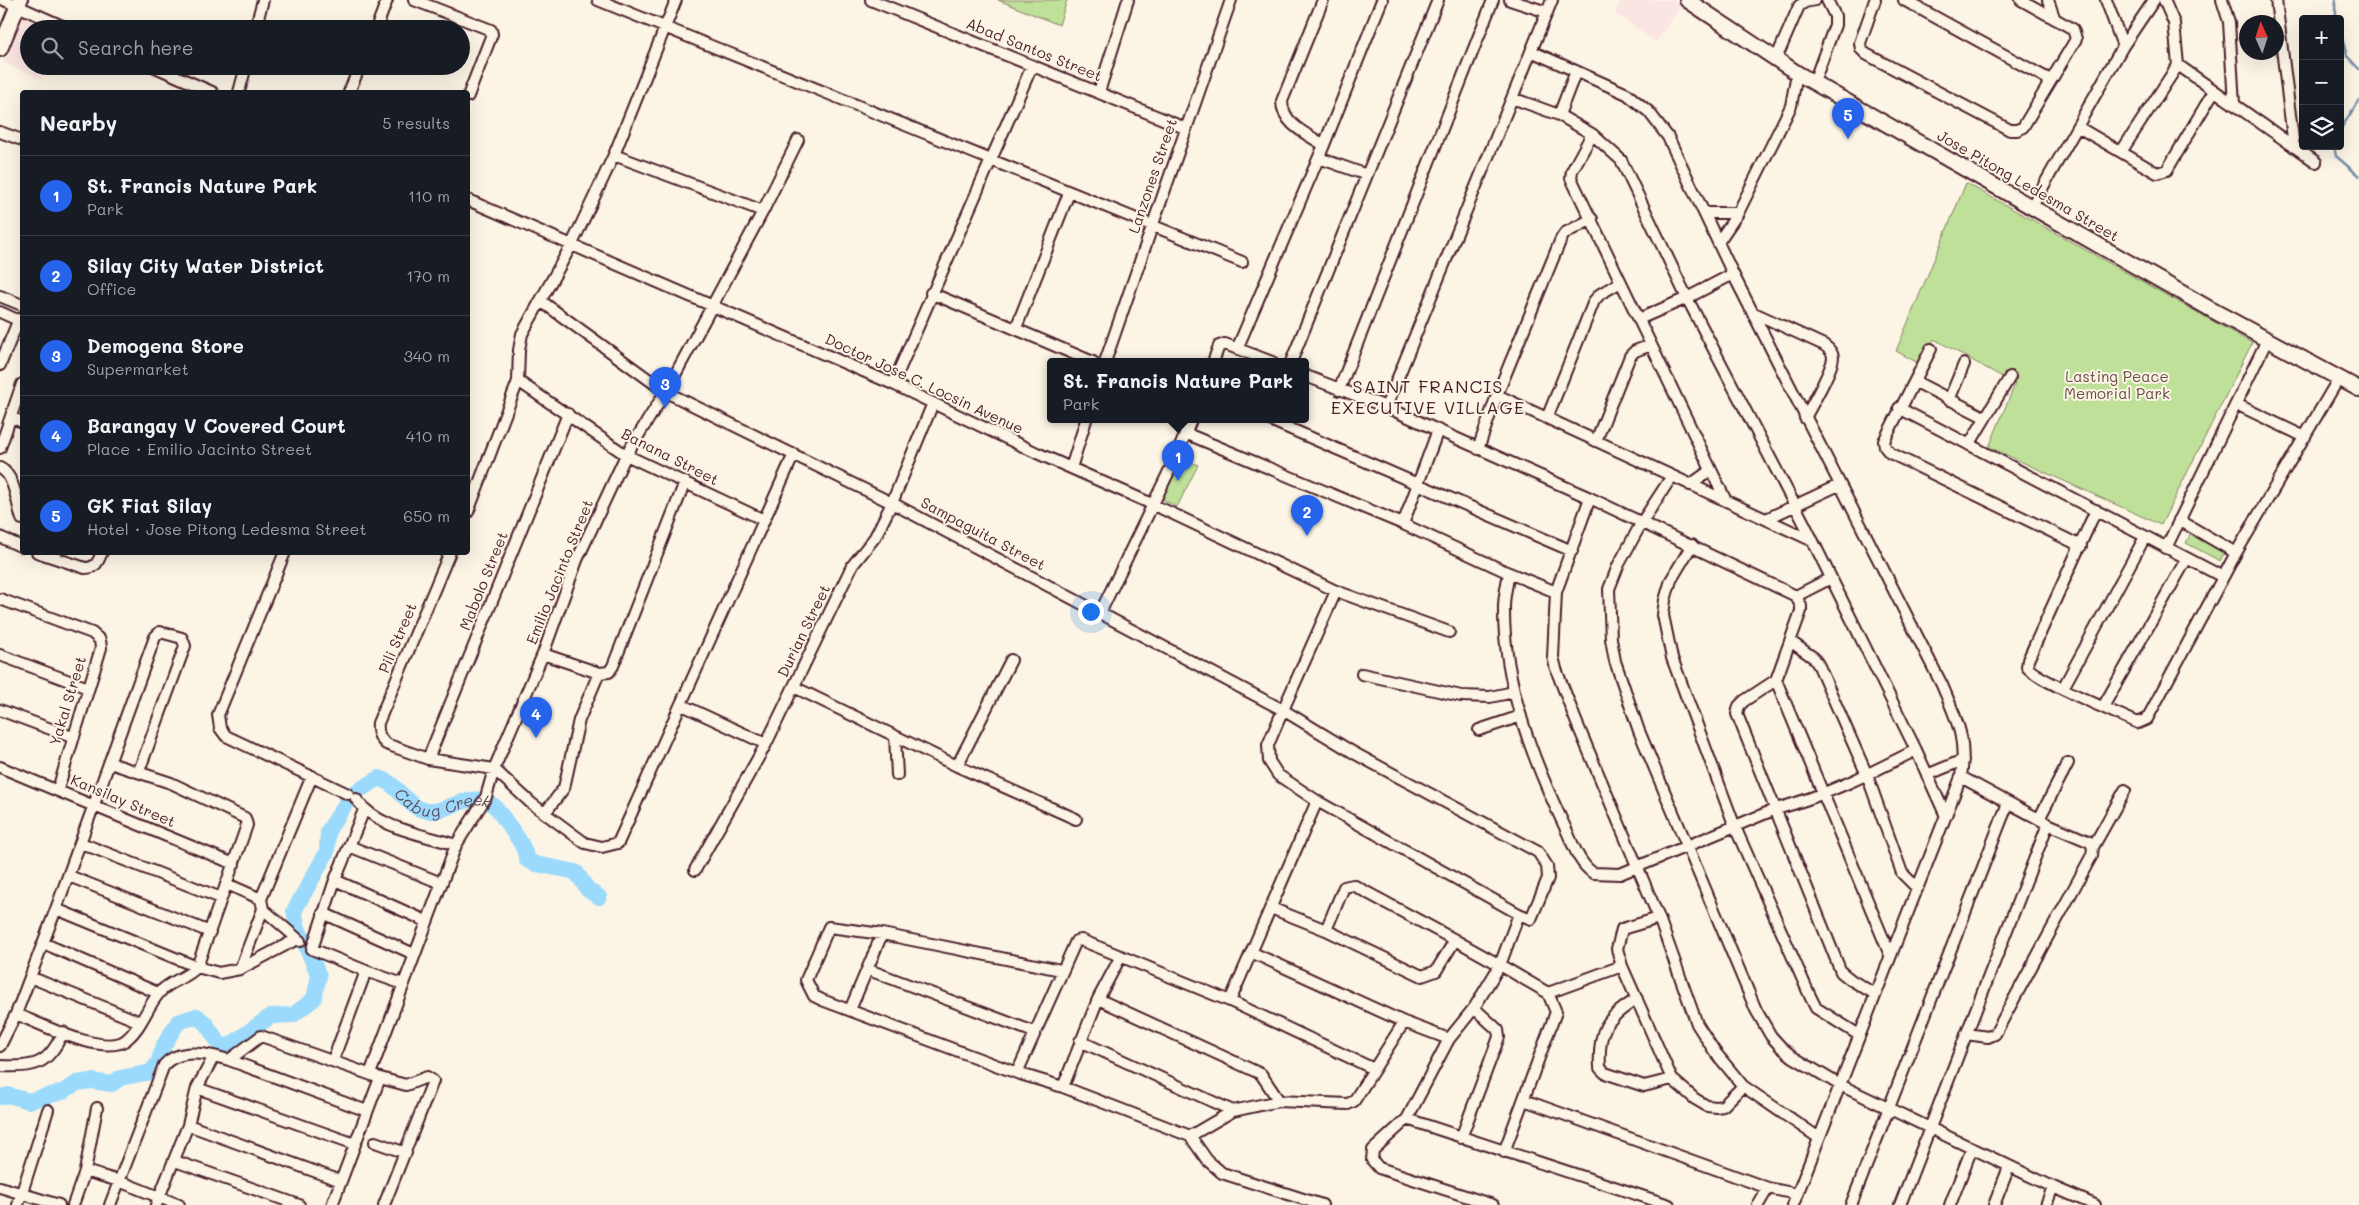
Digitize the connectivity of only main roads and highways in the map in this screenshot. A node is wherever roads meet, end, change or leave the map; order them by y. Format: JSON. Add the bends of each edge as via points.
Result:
{"nodes":[{"id":1,"x":1687,"y":0,"type":"edge"},
{"id":2,"x":19,"y":3,"type":"edge"},
{"id":3,"x":0,"y":49,"type":"edge"},
{"id":4,"x":2359,"y":389,"type":"edge"}],
"edges":[{"from":1,"to":4,"type":"main road","name":"Jose Pitong Ledesma Street","via":[[1797,73]]},
{"from":2,"to":3,"type":"main road"}]}
